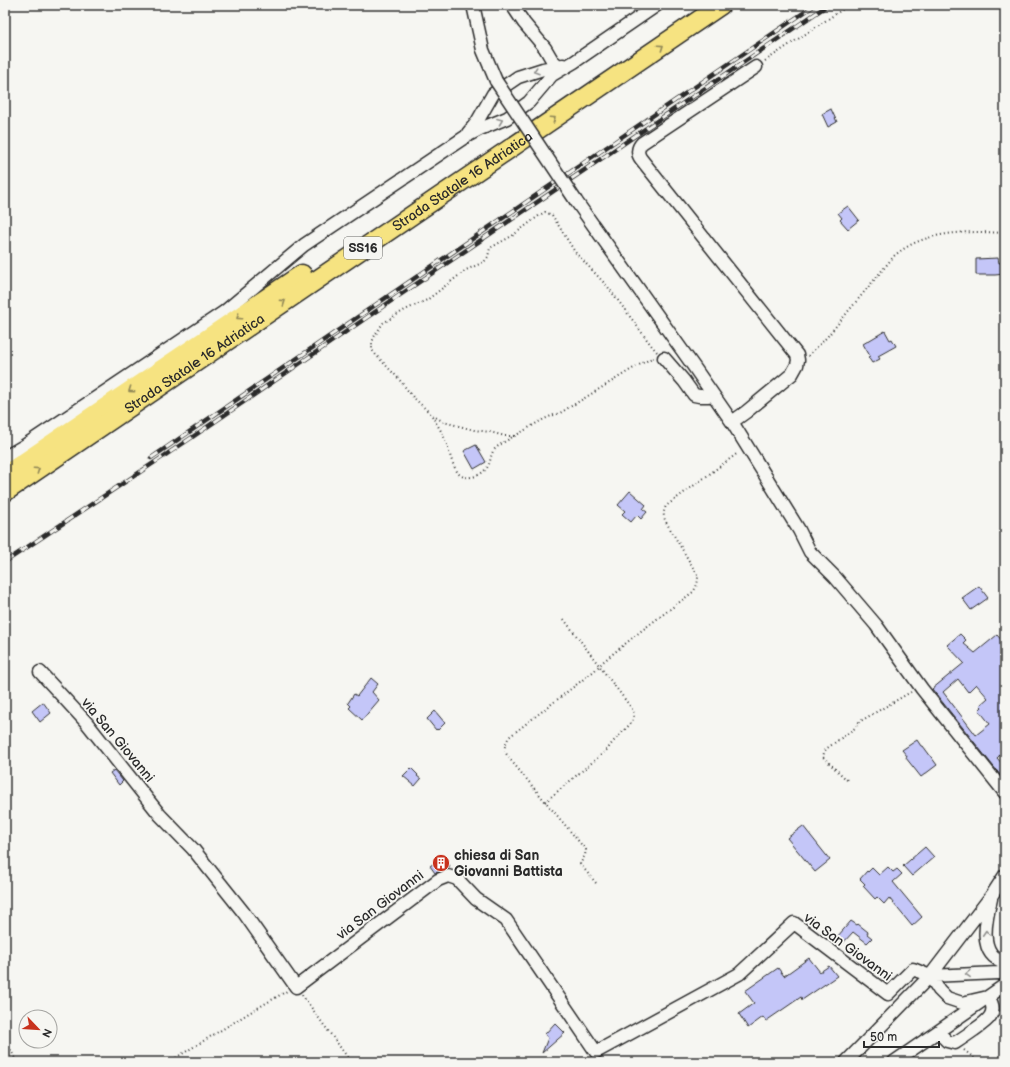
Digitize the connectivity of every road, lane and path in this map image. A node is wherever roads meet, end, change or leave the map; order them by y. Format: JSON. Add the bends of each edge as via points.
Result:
{"nodes":[{"id":1,"x":473,"y":5,"type":"edge"},
{"id":2,"x":512,"y":5,"type":"edge"},
{"id":3,"x":657,"y":5,"type":"edge"},
{"id":4,"x":700,"y":5,"type":"edge"},
{"id":5,"x":721,"y":5,"type":"edge"},
{"id":6,"x":849,"y":5,"type":"edge"},
{"id":7,"x":1003,"y":5,"type":"edge"},
{"id":8,"x":1005,"y":8,"type":"edge"},
{"id":9,"x":756,"y":67,"type":"joint"},
{"id":10,"x":560,"y":68,"type":"junction"},
{"id":11,"x":465,"y":137,"type":"junction"},
{"id":12,"x":1005,"y":233,"type":"edge"},
{"id":13,"x":808,"y":356,"type":"dead end"},
{"id":14,"x":664,"y":358,"type":"junction"},
{"id":15,"x":712,"y":393,"type":"junction"},
{"id":16,"x":430,"y":413,"type":"junction"},
{"id":17,"x":732,"y":422,"type":"junction"},
{"id":18,"x":514,"y":436,"type":"junction"},
{"id":19,"x":747,"y":446,"type":"junction"},
{"id":20,"x":5,"y":457,"type":"edge"},
{"id":21,"x":5,"y":476,"type":"edge"},
{"id":22,"x":5,"y":492,"type":"edge"},
{"id":23,"x":563,"y":618,"type":"dead end"},
{"id":24,"x":600,"y":666,"type":"junction"},
{"id":25,"x":40,"y":672,"type":"dead end"},
{"id":26,"x":920,"y":687,"type":"junction"},
{"id":27,"x":847,"y":780,"type":"dead end"},
{"id":28,"x":1005,"y":793,"type":"edge"},
{"id":29,"x":545,"y":802,"type":"junction"},
{"id":30,"x":1005,"y":875,"type":"edge"},
{"id":31,"x":596,"y":883,"type":"dead end"},
{"id":32,"x":992,"y":895,"type":"junction"},
{"id":33,"x":1005,"y":962,"type":"edge"},
{"id":34,"x":1005,"y":971,"type":"edge"},
{"id":35,"x":930,"y":976,"type":"junction"},
{"id":36,"x":1005,"y":985,"type":"edge"},
{"id":37,"x":296,"y":987,"type":"junction"},
{"id":38,"x":988,"y":997,"type":"junction"},
{"id":39,"x":938,"y":1032,"type":"junction"},
{"id":40,"x":5,"y":1039,"type":"edge"},
{"id":41,"x":955,"y":1043,"type":"junction"},
{"id":42,"x":17,"y":1062,"type":"edge"},
{"id":43,"x":169,"y":1062,"type":"edge"},
{"id":44,"x":351,"y":1062,"type":"edge"},
{"id":45,"x":846,"y":1062,"type":"edge"},
{"id":46,"x":894,"y":1062,"type":"edge"},
{"id":47,"x":979,"y":1062,"type":"edge"}],
"edges":[{"from":1,"to":15,"type":"street","bridge":true,"via":[[483,50],[496,80],[576,201]]},
{"from":2,"to":10,"type":"street"},
{"from":3,"to":10,"type":"street","via":[[574,62]]},
{"from":4,"to":21,"type":"highway","name":"Strada Statale 16 Adriatica","number":"SS16","one_way":true},
{"from":22,"to":5,"type":"highway","name":"Strada Statale 16 Adriatica","number":"SS16","one_way":true},
{"from":6,"to":9,"type":"path"},
{"from":7,"to":8,"type":"path"},
{"from":9,"to":17,"type":"street","via":[[642,143],[638,151],[641,160],[797,355],[797,364],[792,374]]},
{"from":11,"to":10,"type":"street","one_way":true,"via":[[507,118],[529,102]]},
{"from":10,"to":11,"type":"street","one_way":true,"via":[[543,69],[518,77],[493,94]]},
{"from":11,"to":20,"type":"street","via":[[304,245],[224,312]]},
{"from":12,"to":13,"type":"path","via":[[957,232],[928,238],[902,250],[894,256],[827,337]]},
{"from":14,"to":15,"type":"street","via":[[694,395],[708,396]]},
{"from":14,"to":16,"type":"path","via":[[651,346],[608,287],[575,252],[552,215],[545,212],[512,236],[490,248],[484,262],[466,270],[427,300],[383,323],[378,330],[372,343],[372,350]]},
{"from":14,"to":18,"type":"path","via":[[652,358],[560,413],[549,416]]},
{"from":15,"to":17,"type":"street"},
{"from":16,"to":18,"type":"path","via":[[444,422]]},
{"from":16,"to":18,"type":"path","via":[[444,437],[456,470],[465,478],[483,472],[490,464],[494,450]]},
{"from":17,"to":19,"type":"street"},
{"from":19,"to":24,"type":"path","via":[[666,506],[663,511],[666,522],[698,576],[693,592]]},
{"from":19,"to":26,"type":"street","via":[[810,552],[876,625]]},
{"from":23,"to":24,"type":"path"},
{"from":24,"to":29,"type":"path","via":[[633,710],[633,720],[608,749]]},
{"from":24,"to":29,"type":"path","via":[[509,737],[504,747],[513,763]]},
{"from":25,"to":37,"type":"street","name":"via San Giovanni","via":[[86,722],[160,814],[193,849],[244,913]]},
{"from":26,"to":27,"type":"path","via":[[859,722],[855,728],[826,749],[823,757]]},
{"from":26,"to":28,"type":"street"},
{"from":29,"to":31,"type":"path","via":[[586,850],[580,864]]},
{"from":30,"to":32,"type":"street"},
{"from":33,"to":32,"type":"street","one_way":true,"via":[[992,956],[986,944],[985,924]]},
{"from":32,"to":35,"type":"street"},
{"from":34,"to":35,"type":"street","one_way":true},
{"from":35,"to":37,"type":"street","name":"via San Giovanni","via":[[913,969],[888,994],[794,923],[739,974],[596,1052],[506,920],[476,899],[457,879],[448,876],[438,880]]},
{"from":35,"to":38,"type":"street","via":[[947,998],[962,1003]]},
{"from":35,"to":45,"type":"street"},
{"from":36,"to":38,"type":"street"},
{"from":37,"to":43,"type":"path","via":[[276,996]]},
{"from":37,"to":44,"type":"path"},
{"from":38,"to":39,"type":"street"},
{"from":38,"to":41,"type":"street","via":[[993,1006],[992,1014],[986,1022]]},
{"from":39,"to":41,"type":"street","via":[[947,1041]]},
{"from":39,"to":46,"type":"street"},
{"from":40,"to":42,"type":"path"},
{"from":41,"to":47,"type":"path"}]}
